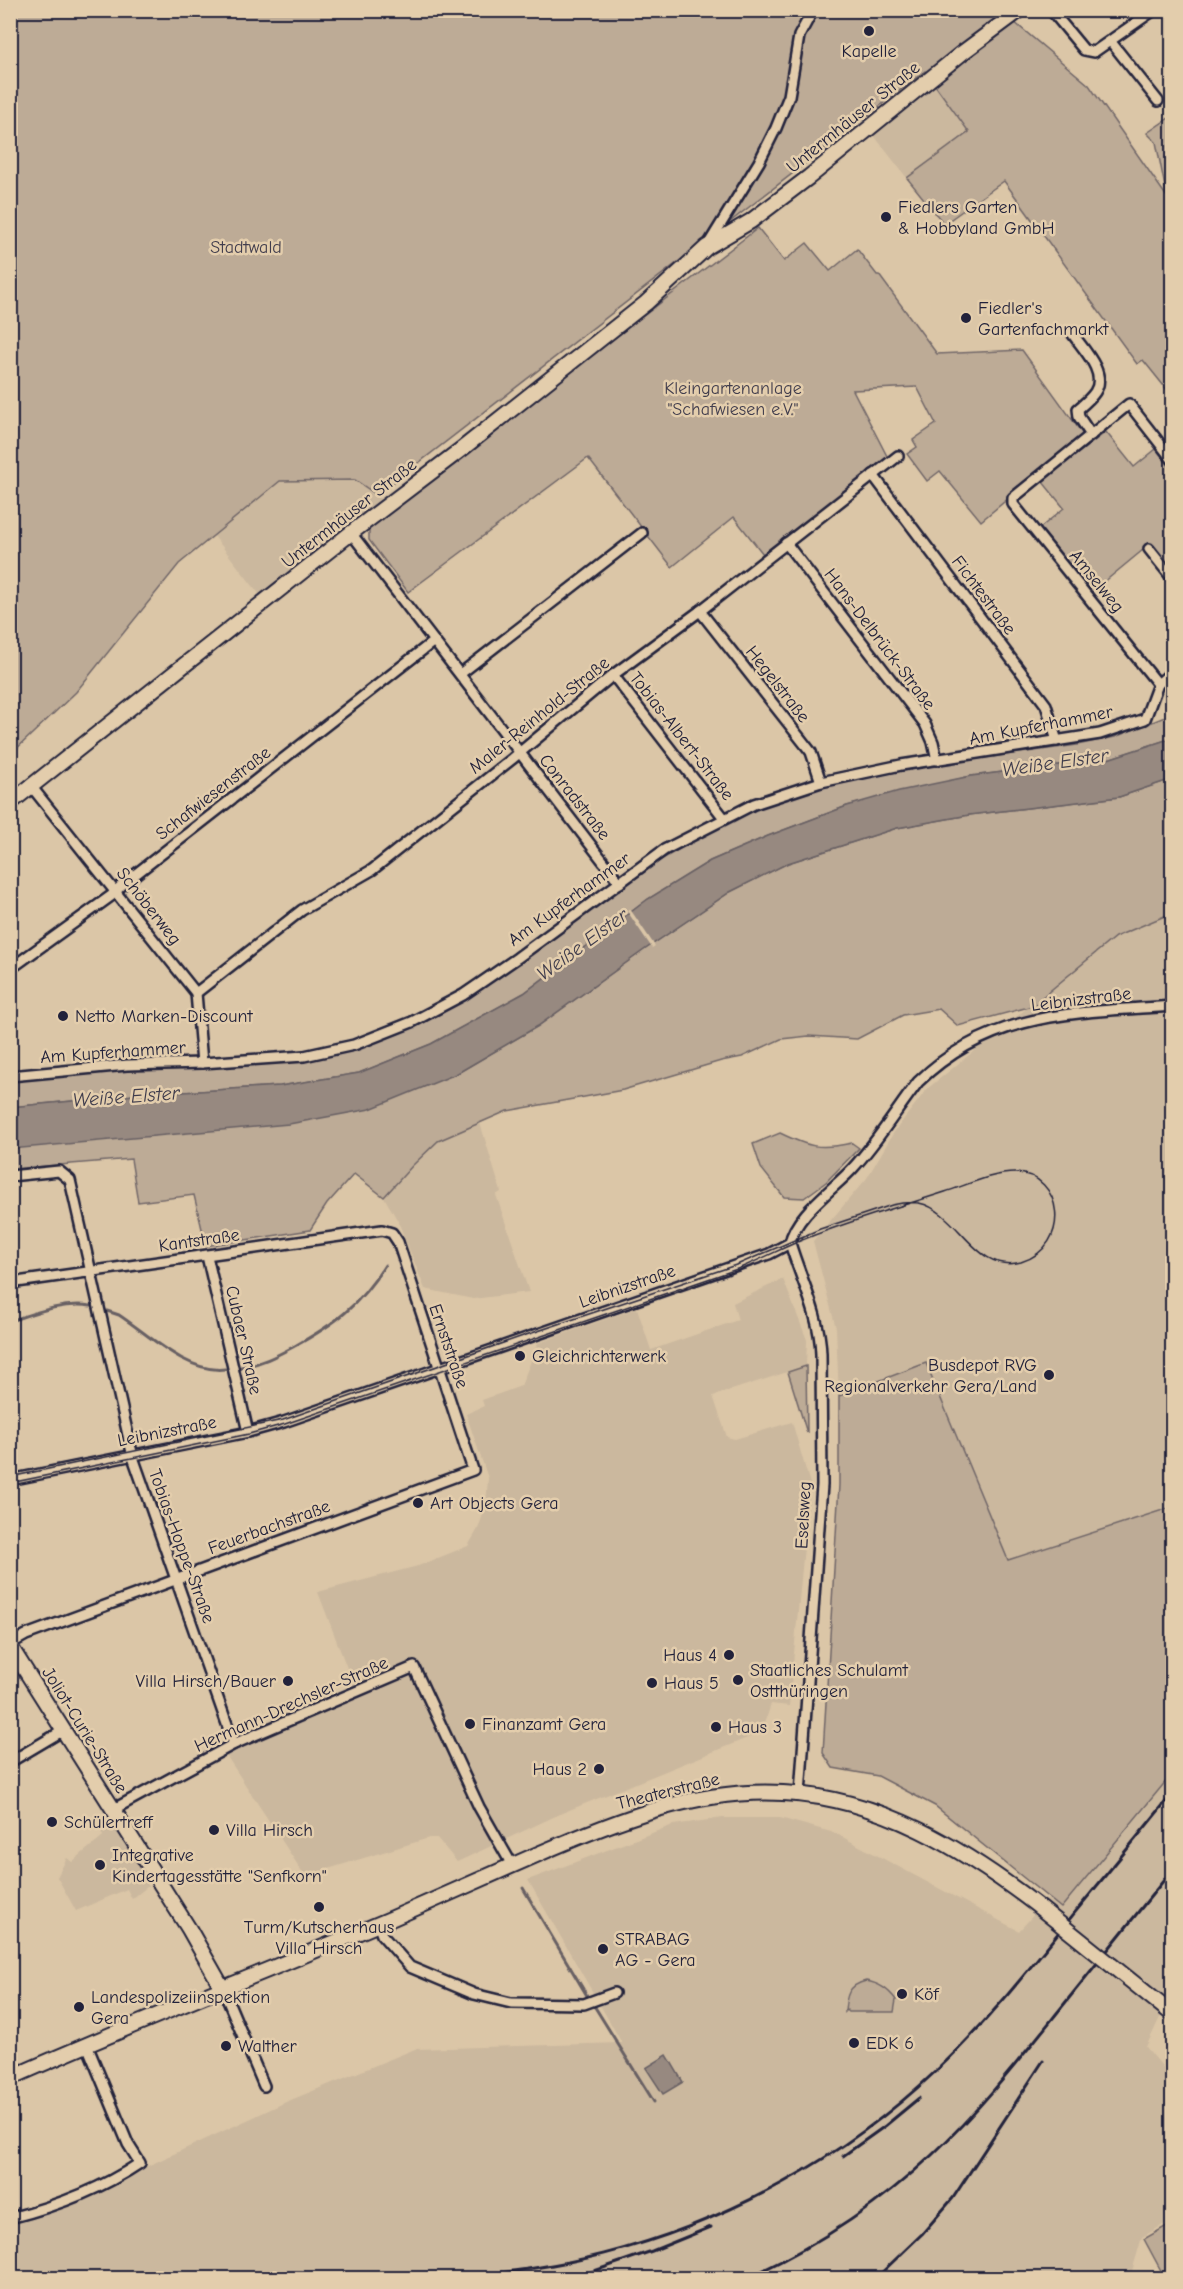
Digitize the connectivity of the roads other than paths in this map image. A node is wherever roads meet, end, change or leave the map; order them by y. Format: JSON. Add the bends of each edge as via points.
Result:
{"nodes":[{"id":1,"x":813,"y":10,"type":"edge"},
{"id":2,"x":1020,"y":10,"type":"edge"},
{"id":3,"x":1050,"y":10,"type":"edge"},
{"id":4,"x":1154,"y":10,"type":"edge"},
{"id":5,"x":1111,"y":42,"type":"junction"},
{"id":6,"x":1158,"y":101,"type":"dead end"},
{"id":7,"x":707,"y":247,"type":"junction"},
{"id":8,"x":1072,"y":333,"type":"dead end"},
{"id":9,"x":1090,"y":435,"type":"junction"},
{"id":10,"x":898,"y":456,"type":"dead end"},
{"id":11,"x":1173,"y":459,"type":"edge"},
{"id":12,"x":873,"y":475,"type":"junction"},
{"id":13,"x":351,"y":533,"type":"junction"},
{"id":14,"x":642,"y":533,"type":"dead end"},
{"id":15,"x":786,"y":543,"type":"junction"},
{"id":16,"x":1149,"y":549,"type":"dead end"},
{"id":17,"x":1173,"y":578,"type":"edge"},
{"id":18,"x":700,"y":611,"type":"junction"},
{"id":19,"x":434,"y":641,"type":"junction"},
{"id":20,"x":1173,"y":672,"type":"edge"},
{"id":21,"x":460,"y":674,"type":"junction"},
{"id":22,"x":613,"y":675,"type":"junction"},
{"id":23,"x":1158,"y":684,"type":"junction"},
{"id":24,"x":1057,"y":741,"type":"junction"},
{"id":25,"x":520,"y":752,"type":"junction"},
{"id":26,"x":937,"y":760,"type":"junction"},
{"id":27,"x":821,"y":782,"type":"junction"},
{"id":28,"x":31,"y":786,"type":"junction"},
{"id":29,"x":10,"y":803,"type":"edge"},
{"id":30,"x":724,"y":818,"type":"junction"},
{"id":31,"x":620,"y":882,"type":"junction"},
{"id":32,"x":116,"y":891,"type":"junction"},
{"id":33,"x":10,"y":969,"type":"edge"},
{"id":34,"x":196,"y":993,"type":"junction"},
{"id":35,"x":1173,"y":1006,"type":"edge"},
{"id":36,"x":202,"y":1063,"type":"junction"},
{"id":37,"x":10,"y":1076,"type":"edge"},
{"id":38,"x":10,"y":1176,"type":"edge"},
{"id":39,"x":392,"y":1233,"type":"joint"},
{"id":40,"x":790,"y":1243,"type":"junction"},
{"id":41,"x":207,"y":1256,"type":"junction"},
{"id":42,"x":90,"y":1272,"type":"junction"},
{"id":43,"x":10,"y":1283,"type":"edge"},
{"id":44,"x":439,"y":1368,"type":"junction"},
{"id":45,"x":248,"y":1432,"type":"junction"},
{"id":46,"x":132,"y":1455,"type":"junction"},
{"id":47,"x":473,"y":1470,"type":"joint"},
{"id":48,"x":10,"y":1480,"type":"edge"},
{"id":49,"x":177,"y":1579,"type":"junction"},
{"id":50,"x":10,"y":1645,"type":"edge"},
{"id":51,"x":64,"y":1730,"type":"junction"},
{"id":52,"x":234,"y":1744,"type":"junction"},
{"id":53,"x":10,"y":1762,"type":"edge"},
{"id":54,"x":800,"y":1794,"type":"junction"},
{"id":55,"x":114,"y":1809,"type":"junction"},
{"id":56,"x":512,"y":1865,"type":"junction"},
{"id":57,"x":378,"y":1924,"type":"junction"},
{"id":58,"x":223,"y":1989,"type":"junction"},
{"id":59,"x":614,"y":1993,"type":"dead end"},
{"id":60,"x":1172,"y":2013,"type":"edge"},
{"id":61,"x":87,"y":2045,"type":"junction"},
{"id":62,"x":10,"y":2078,"type":"edge"},
{"id":63,"x":264,"y":2086,"type":"dead end"},
{"id":64,"x":10,"y":2218,"type":"edge"}],
"edges":[{"from":1,"to":7,"type":"street","name":"Untermhäuser Straße","via":[[799,36],[789,96],[776,128]]},
{"from":2,"to":7,"type":"main road","name":"Untermhäuser Straße","via":[[792,190]]},
{"from":3,"to":5,"type":"street","via":[[1084,50],[1094,52]]},
{"from":4,"to":5,"type":"street"},
{"from":5,"to":6,"type":"street"},
{"from":7,"to":13,"type":"main road","name":"Untermhäuser Straße","via":[[646,303]]},
{"from":8,"to":9,"type":"street","via":[[1098,371],[1096,392],[1078,409]]},
{"from":9,"to":11,"type":"street","via":[[1129,404]]},
{"from":9,"to":23,"type":"street","name":"Amselweg","via":[[1013,498],[1013,504]]},
{"from":10,"to":12,"type":"street","name":"Maler-Reinhold-Straße"},
{"from":12,"to":15,"type":"street","name":"Maler-Reinhold-Straße"},
{"from":12,"to":24,"type":"street","name":"Fichtestraße","via":[[1046,705]]},
{"from":13,"to":19,"type":"street","name":"Conradstraße"},
{"from":13,"to":28,"type":"main road","name":"Untermhäuser Straße"},
{"from":14,"to":21,"type":"street"},
{"from":15,"to":18,"type":"street","name":"Maler-Reinhold-Straße"},
{"from":15,"to":26,"type":"street","name":"Hans-Delbrück-Straße","via":[[925,724]]},
{"from":16,"to":17,"type":"street"},
{"from":18,"to":22,"type":"street","name":"Maler-Reinhold-Straße"},
{"from":18,"to":27,"type":"street","name":"Hegelstraße","via":[[811,752]]},
{"from":19,"to":21,"type":"street","name":"Conradstraße"},
{"from":19,"to":32,"type":"street","name":"Schafwiesenstraße"},
{"from":20,"to":23,"type":"street"},
{"from":21,"to":25,"type":"street","name":"Conradstraße"},
{"from":22,"to":25,"type":"street","name":"Maler-Reinhold-Straße"},
{"from":22,"to":30,"type":"street","name":"Tobias-Albert-Straße"},
{"from":23,"to":24,"type":"street","name":"Am Kupferhammer","via":[[1146,720],[1100,734]]},
{"from":24,"to":26,"type":"street","name":"Am Kupferhammer"},
{"from":25,"to":31,"type":"street","name":"Conradstraße"},
{"from":25,"to":34,"type":"street","name":"Maler-Reinhold-Straße","via":[[372,870],[302,910]]},
{"from":26,"to":27,"type":"street","name":"Am Kupferhammer"},
{"from":27,"to":30,"type":"street","name":"Am Kupferhammer"},
{"from":28,"to":29,"type":"main road","name":"Untermhäuser Straße"},
{"from":28,"to":32,"type":"street","name":"Schöberweg"},
{"from":30,"to":31,"type":"street","name":"Am Kupferhammer","via":[[663,850]]},
{"from":31,"to":36,"type":"street","name":"Am Kupferhammer","via":[[464,995],[412,1022],[354,1045],[304,1056]]},
{"from":32,"to":33,"type":"street","name":"Schafwiesenstraße"},
{"from":32,"to":34,"type":"street","name":"Schöberweg"},
{"from":34,"to":36,"type":"street"},
{"from":35,"to":40,"type":"street","name":"Leibnizstraße","via":[[1052,1016],[1001,1029],[974,1041],[918,1082],[854,1167],[805,1215]]},
{"from":36,"to":37,"type":"street","name":"Am Kupferhammer","via":[[127,1065]]},
{"from":38,"to":42,"type":"street","name":"Tobias-Hoppe-Straße","via":[[59,1171],[70,1180]]},
{"from":39,"to":41,"type":"street","name":"Kantstraße","via":[[382,1230]]},
{"from":39,"to":44,"type":"street","name":"Ernststraße"},
{"from":40,"to":44,"type":"street","name":"Leibnizstraße","via":[[739,1266]]},
{"from":40,"to":54,"type":"street","name":"Eselsweg","via":[[820,1336],[822,1485]]},
{"from":41,"to":42,"type":"street","name":"Kantstraße"},
{"from":41,"to":45,"type":"street","name":"Cubaer Straße"},
{"from":42,"to":43,"type":"street","name":"Kantstraße"},
{"from":42,"to":46,"type":"street","name":"Tobias-Hoppe-Straße"},
{"from":44,"to":45,"type":"street","name":"Leibnizstraße"},
{"from":44,"to":47,"type":"street","name":"Ernststraße"},
{"from":45,"to":46,"type":"street","name":"Leibnizstraße"},
{"from":46,"to":48,"type":"street","name":"Leibnizstraße"},
{"from":46,"to":49,"type":"street","name":"Tobias-Hoppe-Straße"},
{"from":47,"to":49,"type":"street","name":"Feuerbachstraße"},
{"from":49,"to":50,"type":"street","name":"Feuerbachstraße","via":[[26,1635]]},
{"from":49,"to":52,"type":"street","name":"Tobias-Hoppe-Straße"},
{"from":50,"to":51,"type":"main road","name":"Joliot-Curie-Straße"},
{"from":51,"to":53,"type":"street"},
{"from":51,"to":55,"type":"main road","name":"Joliot-Curie-Straße"},
{"from":52,"to":55,"type":"street","name":"Hermann-Drechsler-Straße"},
{"from":52,"to":56,"type":"street","name":"Hermann-Drechsler-Straße","via":[[414,1667],[479,1806]]},
{"from":54,"to":56,"type":"main road","name":"Theaterstraße","via":[[760,1792],[694,1799],[597,1828]]},
{"from":54,"to":60,"type":"main road","name":"Theaterstraße","bridge":true,"via":[[858,1806],[924,1831],[998,1876]]},
{"from":55,"to":58,"type":"main road","name":"Joliot-Curie-Straße"},
{"from":56,"to":57,"type":"main road","name":"Theaterstraße"},
{"from":57,"to":58,"type":"main road","name":"Theaterstraße"},
{"from":57,"to":59,"type":"street","via":[[382,1935],[410,1967],[496,2001],[584,2004]]},
{"from":58,"to":61,"type":"main road","name":"Theaterstraße"},
{"from":58,"to":63,"type":"street","name":"Joliot-Curie-Straße"},
{"from":61,"to":62,"type":"main road","name":"Theaterstraße"},
{"from":61,"to":64,"type":"street","via":[[128,2144],[140,2163],[93,2190]]}]}
